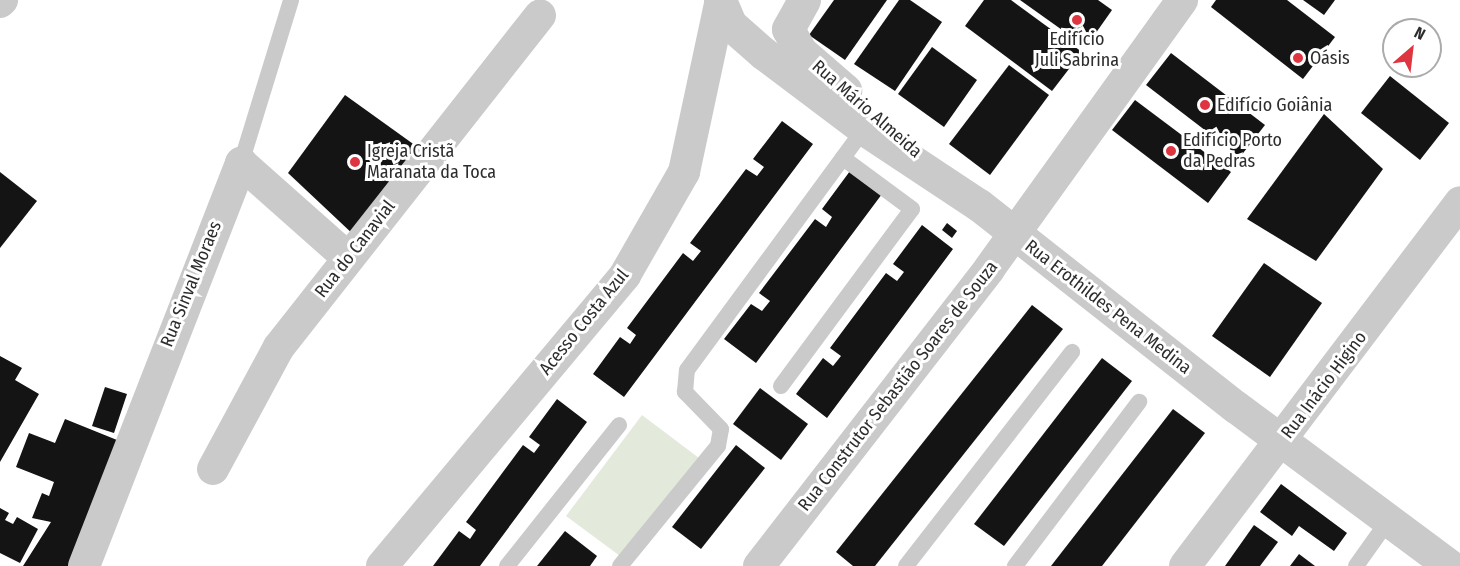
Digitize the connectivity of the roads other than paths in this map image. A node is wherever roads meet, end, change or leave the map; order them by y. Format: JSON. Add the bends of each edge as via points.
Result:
{"nodes":[{"id":1,"x":291,"y":0,"type":"edge"},
{"id":2,"x":804,"y":0,"type":"edge"},
{"id":3,"x":1182,"y":0,"type":"edge"},
{"id":4,"x":720,"y":2,"type":"edge"},
{"id":5,"x":540,"y":15,"type":"dead end"},
{"id":6,"x":864,"y":129,"type":"junction"},
{"id":7,"x":843,"y":158,"type":"junction"},
{"id":8,"x":241,"y":163,"type":"junction"},
{"id":9,"x":1460,"y":202,"type":"edge"},
{"id":10,"x":979,"y":205,"type":"junction"},
{"id":11,"x":1015,"y":233,"type":"junction"},
{"id":12,"x":347,"y":257,"type":"junction"},
{"id":13,"x":1072,"y":352,"type":"dead end"},
{"id":14,"x":781,"y":386,"type":"dead end"},
{"id":15,"x":1139,"y":402,"type":"dead end"},
{"id":16,"x":620,"y":425,"type":"dead end"},
{"id":17,"x":1282,"y":441,"type":"junction"},
{"id":18,"x":213,"y":469,"type":"dead end"},
{"id":19,"x":1388,"y":521,"type":"junction"},
{"id":20,"x":84,"y":566,"type":"edge"},
{"id":21,"x":382,"y":566,"type":"edge"},
{"id":22,"x":507,"y":566,"type":"edge"},
{"id":23,"x":620,"y":566,"type":"edge"},
{"id":24,"x":759,"y":566,"type":"edge"},
{"id":25,"x":906,"y":566,"type":"edge"},
{"id":26,"x":1015,"y":566,"type":"edge"},
{"id":27,"x":1185,"y":566,"type":"edge"},
{"id":28,"x":1356,"y":566,"type":"edge"},
{"id":29,"x":1450,"y":566,"type":"edge"}],
"edges":[{"from":1,"to":8,"type":"lane","name":"Rua Sinval Moraes"},
{"from":2,"to":10,"type":"street","name":"Rua Mário Almeida","via":[[788,29],[800,51]]},
{"from":3,"to":11,"type":"street","name":"Rua Construtor Sebastião Soares de Souza"},
{"from":4,"to":6,"type":"street","name":"Rua Erothildes Pena Medina","via":[[730,24]]},
{"from":4,"to":21,"type":"street","name":"Acesso Costa Azul","via":[[684,172],[625,275]]},
{"from":5,"to":12,"type":"street","name":"Rua do Canavial"},
{"from":6,"to":7,"type":"lane"},
{"from":6,"to":10,"type":"street","name":"Rua Erothildes Pena Medina"},
{"from":7,"to":14,"type":"lane","via":[[912,209]]},
{"from":7,"to":23,"type":"lane","via":[[687,370],[685,392],[721,429],[718,446]]},
{"from":8,"to":12,"type":"street"},
{"from":8,"to":20,"type":"street","name":"Rua Sinval Moraes"},
{"from":9,"to":17,"type":"street","name":"Rua Inácio Higino"},
{"from":10,"to":11,"type":"street","name":"Rua Erothildes Pena Medina"},
{"from":11,"to":17,"type":"street","name":"Rua Erothildes Pena Medina"},
{"from":11,"to":24,"type":"street","name":"Rua Construtor Sebastião Soares de Souza"},
{"from":12,"to":18,"type":"street","name":"Rua do Canavial","via":[[267,365]]},
{"from":13,"to":25,"type":"lane"},
{"from":15,"to":26,"type":"lane"},
{"from":16,"to":22,"type":"lane"},
{"from":17,"to":19,"type":"street","name":"Rua Erothildes Pena Medina"},
{"from":17,"to":27,"type":"street","name":"Rua Inácio Higino"},
{"from":19,"to":28,"type":"lane"},
{"from":19,"to":29,"type":"street","name":"Rua Erothildes Pena Medina"}]}
